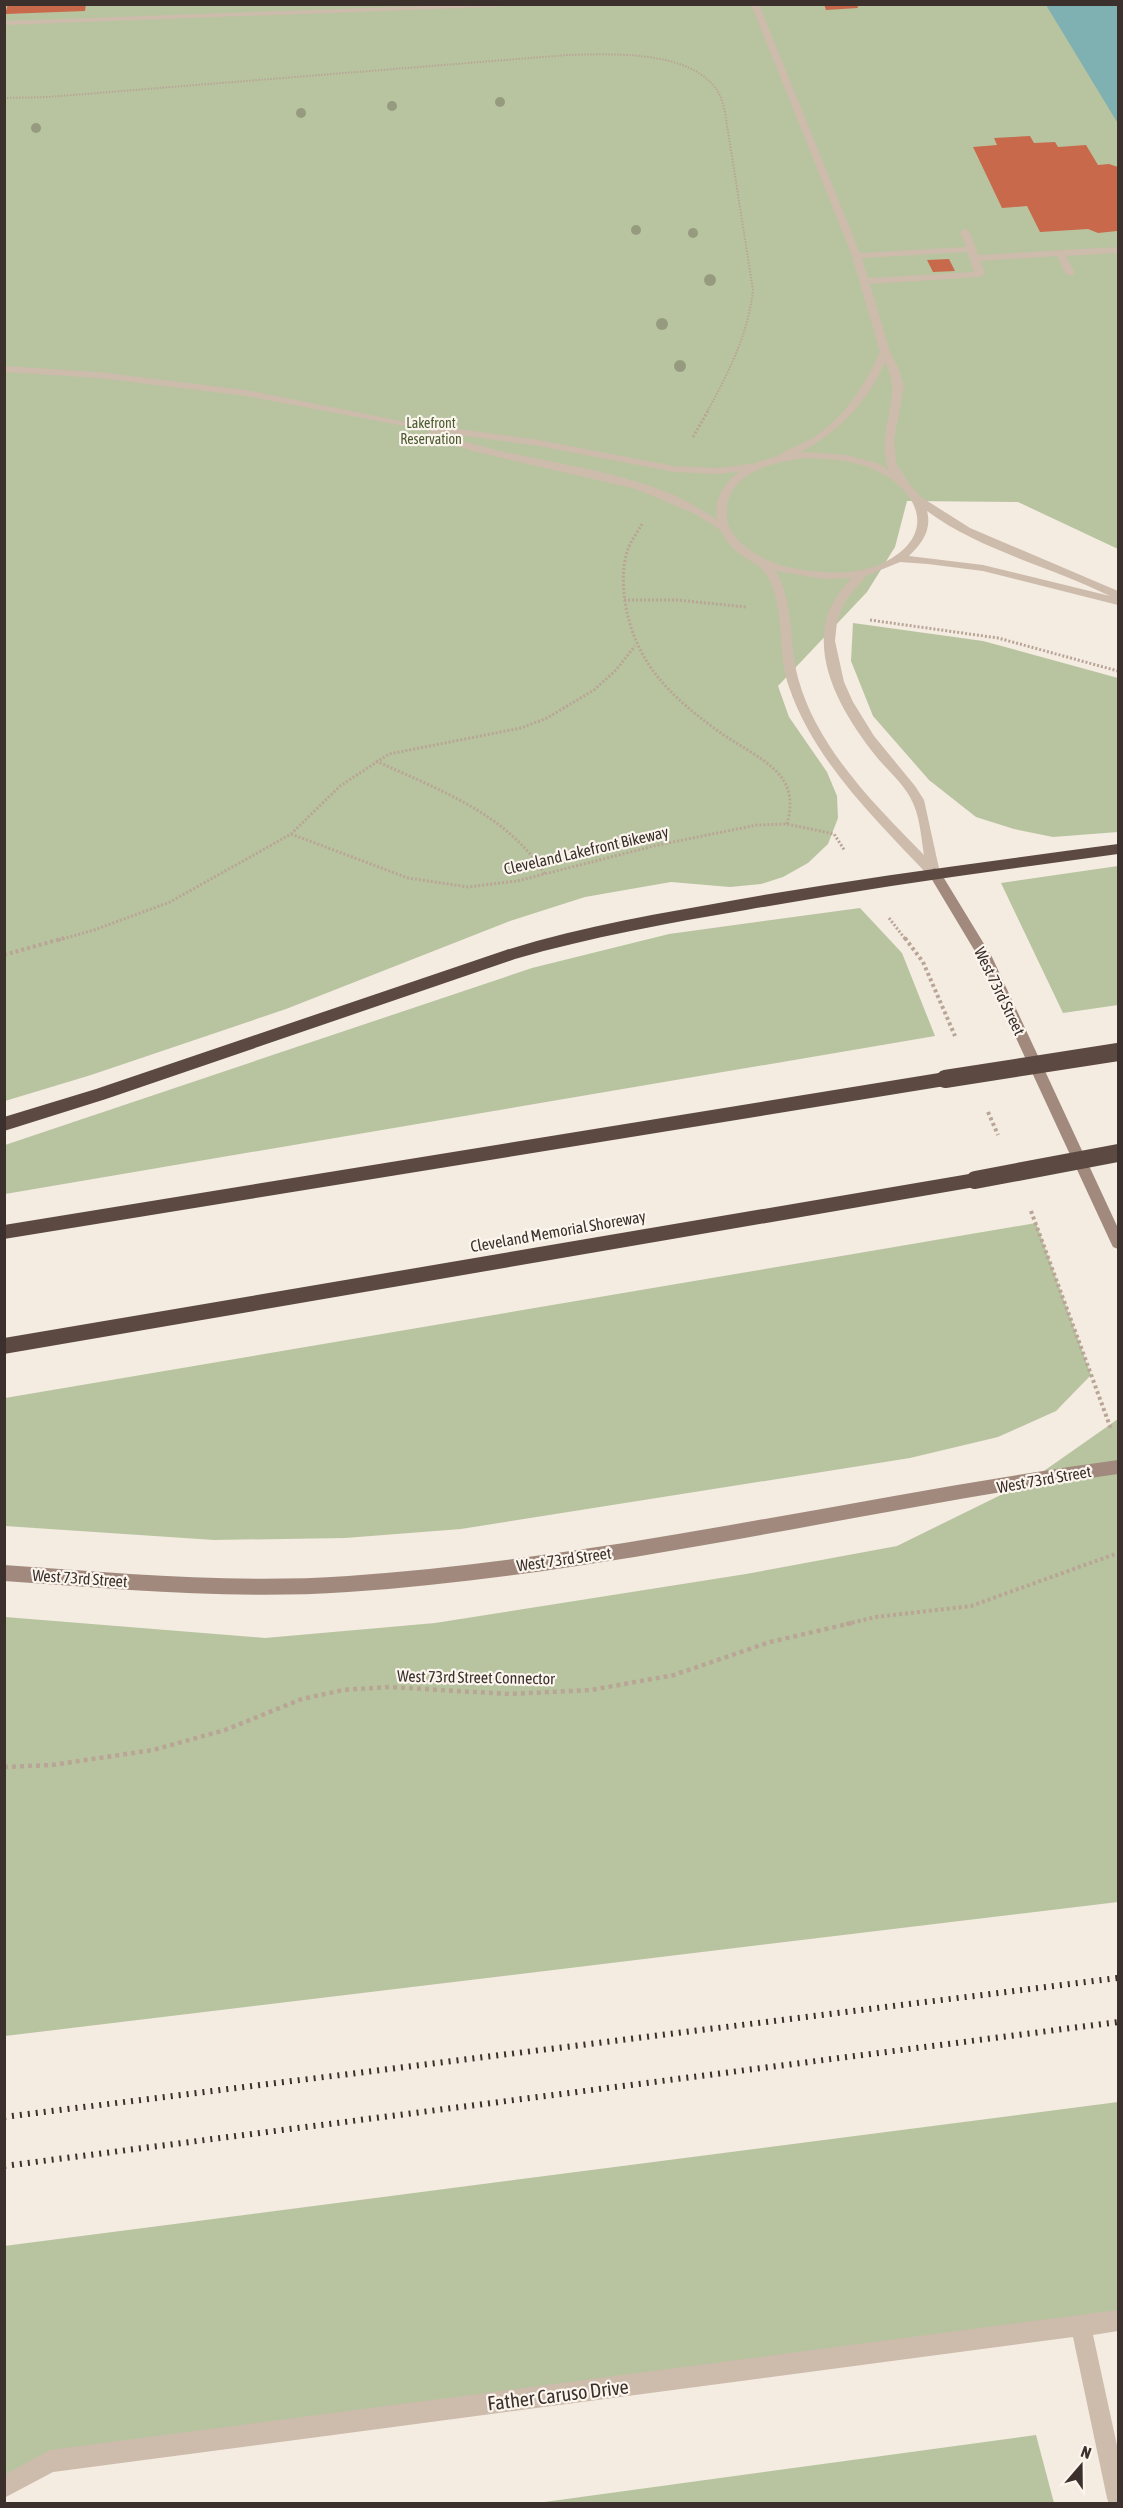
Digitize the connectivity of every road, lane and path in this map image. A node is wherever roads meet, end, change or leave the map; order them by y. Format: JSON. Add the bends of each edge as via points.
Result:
{"nodes":[{"id":1,"x":564,"y":4,"type":"edge"},
{"id":2,"x":755,"y":4,"type":"edge"},
{"id":3,"x":4,"y":23,"type":"edge"},
{"id":4,"x":4,"y":98,"type":"edge"},
{"id":5,"x":965,"y":232,"type":"dead end"},
{"id":6,"x":1119,"y":250,"type":"edge"},
{"id":7,"x":1060,"y":253,"type":"junction"},
{"id":8,"x":974,"y":254,"type":"junction"},
{"id":9,"x":857,"y":256,"type":"junction"},
{"id":10,"x":1070,"y":273,"type":"dead end"},
{"id":11,"x":866,"y":281,"type":"junction"},
{"id":12,"x":885,"y":352,"type":"junction"},
{"id":13,"x":4,"y":369,"type":"edge"},
{"id":14,"x":401,"y":424,"type":"junction"},
{"id":15,"x":690,"y":441,"type":"dead end"},
{"id":16,"x":779,"y":459,"type":"junction"},
{"id":17,"x":756,"y":466,"type":"junction"},
{"id":18,"x":904,"y":483,"type":"junction"},
{"id":19,"x":917,"y":498,"type":"junction"},
{"id":20,"x":644,"y":520,"type":"dead end"},
{"id":21,"x":725,"y":531,"type":"junction"},
{"id":22,"x":900,"y":559,"type":"junction"},
{"id":23,"x":766,"y":563,"type":"junction"},
{"id":24,"x":862,"y":573,"type":"junction"},
{"id":25,"x":1119,"y":595,"type":"edge"},
{"id":26,"x":624,"y":600,"type":"junction"},
{"id":27,"x":1119,"y":601,"type":"edge"},
{"id":28,"x":750,"y":607,"type":"dead end"},
{"id":29,"x":861,"y":618,"type":"dead end"},
{"id":30,"x":635,"y":646,"type":"junction"},
{"id":31,"x":1119,"y":671,"type":"edge"},
{"id":32,"x":376,"y":761,"type":"junction"},
{"id":33,"x":787,"y":824,"type":"junction"},
{"id":34,"x":291,"y":834,"type":"junction"},
{"id":35,"x":834,"y":834,"type":"dead end"},
{"id":36,"x":1119,"y":849,"type":"edge"},
{"id":37,"x":545,"y":873,"type":"junction"},
{"id":38,"x":934,"y":873,"type":"junction"},
{"id":39,"x":4,"y":955,"type":"edge"},
{"id":40,"x":1118,"y":1052,"type":"edge"},
{"id":41,"x":4,"y":1124,"type":"edge"},
{"id":42,"x":1119,"y":1153,"type":"edge"},
{"id":43,"x":4,"y":1232,"type":"edge"},
{"id":44,"x":1119,"y":1243,"type":"edge"},
{"id":45,"x":4,"y":1346,"type":"edge"},
{"id":46,"x":1091,"y":1375,"type":"dead end"},
{"id":47,"x":1115,"y":1437,"type":"dead end"},
{"id":48,"x":1119,"y":1467,"type":"edge"},
{"id":49,"x":1119,"y":1553,"type":"edge"},
{"id":50,"x":4,"y":1573,"type":"edge"},
{"id":51,"x":4,"y":1767,"type":"edge"},
{"id":52,"x":1119,"y":2321,"type":"edge"},
{"id":53,"x":1081,"y":2326,"type":"junction"},
{"id":54,"x":4,"y":2487,"type":"edge"},
{"id":55,"x":1119,"y":2498,"type":"edge"}],
"edges":[{"from":1,"to":3,"type":"street"},
{"from":2,"to":9,"type":"street"},
{"from":4,"to":15,"type":"path","via":[[591,54],[655,59],[698,73],[714,85],[721,99],[733,152],[753,290],[748,326]]},
{"from":5,"to":8,"type":"street"},
{"from":6,"to":7,"type":"street"},
{"from":7,"to":8,"type":"street"},
{"from":7,"to":10,"type":"street"},
{"from":8,"to":9,"type":"street"},
{"from":8,"to":11,"type":"street","via":[[980,274]]},
{"from":9,"to":11,"type":"street"},
{"from":11,"to":12,"type":"street"},
{"from":12,"to":16,"type":"street","via":[[873,381],[848,413],[808,448]]},
{"from":12,"to":18,"type":"street","via":[[899,386],[889,440],[891,463]]},
{"from":13,"to":14,"type":"street","via":[[98,375],[246,393]]},
{"from":14,"to":17,"type":"street","via":[[529,441],[674,469],[719,471]]},
{"from":14,"to":21,"type":"street","via":[[478,450],[658,494],[691,507]]},
{"from":16,"to":17,"type":"street"},
{"from":16,"to":18,"type":"street","via":[[806,455],[860,461]]},
{"from":17,"to":21,"type":"street","via":[[737,478],[724,494],[720,511]]},
{"from":18,"to":19,"type":"street"},
{"from":19,"to":22,"type":"street","via":[[924,514],[924,530]]},
{"from":19,"to":25,"type":"street","via":[[973,536]]},
{"from":20,"to":26,"type":"path","via":[[627,550]]},
{"from":21,"to":23,"type":"street","via":[[741,549]]},
{"from":22,"to":24,"type":"street"},
{"from":22,"to":27,"type":"street","via":[[957,562]]},
{"from":23,"to":24,"type":"street","via":[[796,573]]},
{"from":23,"to":38,"type":"street","name":"West 73rd Street","via":[[781,594],[788,662],[805,712],[873,810]]},
{"from":24,"to":38,"type":"street","name":"West 73rd Street","via":[[838,603],[830,636],[836,674],[852,714],[866,736],[918,800]]},
{"from":26,"to":28,"type":"path"},
{"from":26,"to":30,"type":"path"},
{"from":29,"to":31,"type":"path","via":[[997,638]]},
{"from":30,"to":32,"type":"path","via":[[594,690],[547,718],[521,728],[389,754]]},
{"from":30,"to":33,"type":"path","via":[[679,701],[778,773],[789,789],[793,806]]},
{"from":32,"to":34,"type":"path","via":[[340,786]]},
{"from":32,"to":37,"type":"path","via":[[499,824],[527,847]]},
{"from":33,"to":35,"type":"path","name":"Cleveland Lakefront Bikeway"},
{"from":33,"to":37,"type":"path","name":"Cleveland Lakefront Bikeway","via":[[721,831]]},
{"from":34,"to":37,"type":"path","name":"Cleveland Lakefront Bikeway","via":[[408,878],[437,884],[468,886]]},
{"from":34,"to":39,"type":"path","via":[[170,902],[94,930]]},
{"from":36,"to":38,"type":"highway"},
{"from":38,"to":41,"type":"highway","via":[[758,901],[572,937]]},
{"from":38,"to":44,"type":"street","name":"West 73rd Street","via":[[985,957]]},
{"from":40,"to":43,"type":"highway","bridge":true},
{"from":42,"to":45,"type":"highway","name":"Cleveland Memorial Shoreway","bridge":true},
{"from":46,"to":47,"type":"path"},
{"from":48,"to":50,"type":"street","name":"West 73rd Street","via":[[641,1548],[403,1579],[292,1587],[186,1586]]},
{"from":49,"to":51,"type":"path","name":"West 73rd Street Connector","via":[[971,1606],[864,1620],[770,1642],[674,1675],[591,1690],[509,1694],[390,1687],[343,1690],[302,1699],[225,1730],[153,1749],[52,1765]]},
{"from":52,"to":53,"type":"street","name":"Father Caruso Drive"},
{"from":53,"to":54,"type":"street","name":"Father Caruso Drive","via":[[50,2461]]},
{"from":53,"to":55,"type":"street"}]}
